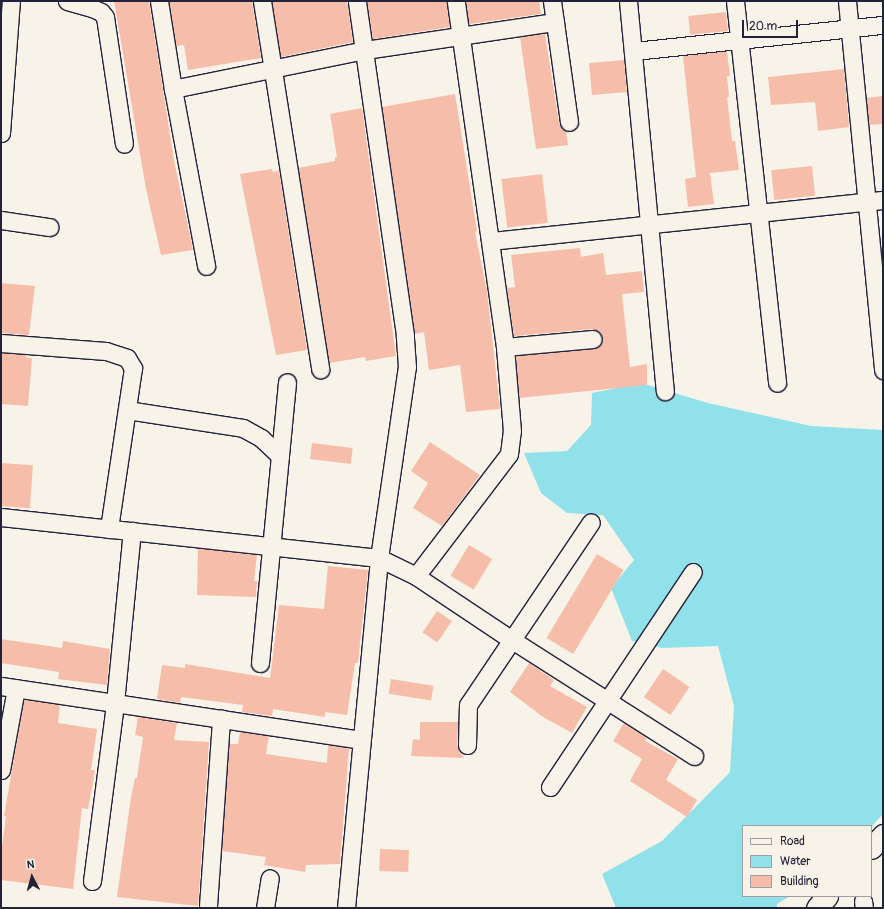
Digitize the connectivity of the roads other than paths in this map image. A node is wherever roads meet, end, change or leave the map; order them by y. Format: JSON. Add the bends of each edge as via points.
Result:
{"nodes":[{"id":1,"x":11,"y":1,"type":"edge"},
{"id":2,"x":67,"y":1,"type":"edge"},
{"id":3,"x":159,"y":1,"type":"edge"},
{"id":4,"x":262,"y":1,"type":"edge"},
{"id":5,"x":357,"y":1,"type":"edge"},
{"id":6,"x":456,"y":1,"type":"edge"},
{"id":7,"x":552,"y":1,"type":"edge"},
{"id":8,"x":628,"y":1,"type":"edge"},
{"id":9,"x":735,"y":1,"type":"edge"},
{"id":10,"x":847,"y":1,"type":"edge"},
{"id":11,"x":555,"y":22,"type":"junction"},
{"id":12,"x":883,"y":25,"type":"edge"},
{"id":13,"x":850,"y":29,"type":"junction"},
{"id":14,"x":462,"y":37,"type":"junction"},
{"id":15,"x":740,"y":41,"type":"junction"},
{"id":16,"x":365,"y":50,"type":"junction"},
{"id":17,"x":634,"y":51,"type":"junction"},
{"id":18,"x":273,"y":69,"type":"junction"},
{"id":19,"x":173,"y":89,"type":"junction"},
{"id":20,"x":569,"y":122,"type":"dead end"},
{"id":21,"x":1,"y":133,"type":"edge"},
{"id":22,"x":124,"y":144,"type":"dead end"},
{"id":23,"x":883,"y":200,"type":"edge"},
{"id":24,"x":866,"y":202,"type":"junction"},
{"id":25,"x":757,"y":213,"type":"junction"},
{"id":26,"x":1,"y":220,"type":"edge"},
{"id":27,"x":648,"y":224,"type":"junction"},
{"id":28,"x":49,"y":227,"type":"dead end"},
{"id":29,"x":491,"y":241,"type":"junction"},
{"id":30,"x":206,"y":266,"type":"dead end"},
{"id":31,"x":592,"y":339,"type":"dead end"},
{"id":32,"x":1,"y":343,"type":"edge"},
{"id":33,"x":505,"y":347,"type":"junction"},
{"id":34,"x":320,"y":369,"type":"dead end"},
{"id":35,"x":883,"y":370,"type":"edge"},
{"id":36,"x":286,"y":382,"type":"dead end"},
{"id":37,"x":777,"y":383,"type":"dead end"},
{"id":38,"x":665,"y":391,"type":"dead end"},
{"id":39,"x":127,"y":410,"type":"junction"},
{"id":40,"x":280,"y":456,"type":"junction"},
{"id":41,"x":1,"y":517,"type":"edge"},
{"id":42,"x":592,"y":522,"type":"dead end"},
{"id":43,"x":109,"y":529,"type":"junction"},
{"id":44,"x":132,"y":531,"type":"junction"},
{"id":45,"x":272,"y":546,"type":"junction"},
{"id":46,"x":379,"y":558,"type":"junction"},
{"id":47,"x":693,"y":572,"type":"dead end"},
{"id":48,"x":416,"y":576,"type":"junction"},
{"id":49,"x":512,"y":640,"type":"junction"},
{"id":50,"x":260,"y":663,"type":"dead end"},
{"id":51,"x":8,"y":687,"type":"edge"},
{"id":52,"x":607,"y":701,"type":"junction"},
{"id":53,"x":115,"y":703,"type":"junction"},
{"id":54,"x":221,"y":718,"type":"junction"},
{"id":55,"x":360,"y":740,"type":"junction"},
{"id":56,"x":467,"y":745,"type":"dead end"},
{"id":57,"x":694,"y":756,"type":"dead end"},
{"id":58,"x":1,"y":770,"type":"edge"},
{"id":59,"x":550,"y":787,"type":"dead end"},
{"id":60,"x":883,"y":835,"type":"edge"},
{"id":61,"x":872,"y":847,"type":"edge"},
{"id":62,"x":270,"y":878,"type":"dead end"},
{"id":63,"x":92,"y":881,"type":"dead end"},
{"id":64,"x":826,"y":897,"type":"edge"},
{"id":65,"x":208,"y":906,"type":"dead end"},
{"id":66,"x":265,"y":908,"type":"edge"},
{"id":67,"x":346,"y":908,"type":"edge"},
{"id":68,"x":817,"y":908,"type":"edge"}],
"edges":[{"from":1,"to":21,"type":"street"},
{"from":2,"to":22,"type":"street","via":[[92,8],[105,17]]},
{"from":3,"to":19,"type":"street"},
{"from":4,"to":18,"type":"street"},
{"from":5,"to":16,"type":"street"},
{"from":6,"to":14,"type":"street"},
{"from":7,"to":11,"type":"street"},
{"from":8,"to":17,"type":"street"},
{"from":9,"to":15,"type":"street"},
{"from":10,"to":13,"type":"street"},
{"from":11,"to":14,"type":"street"},
{"from":11,"to":20,"type":"street"},
{"from":12,"to":13,"type":"street"},
{"from":13,"to":15,"type":"street"},
{"from":13,"to":24,"type":"street"},
{"from":14,"to":16,"type":"street"},
{"from":14,"to":29,"type":"street"},
{"from":15,"to":17,"type":"street"},
{"from":15,"to":25,"type":"street"},
{"from":16,"to":18,"type":"street"},
{"from":16,"to":46,"type":"street","via":[[405,334],[407,367]]},
{"from":17,"to":27,"type":"street"},
{"from":18,"to":19,"type":"street"},
{"from":18,"to":34,"type":"street"},
{"from":19,"to":30,"type":"street"},
{"from":23,"to":24,"type":"street"},
{"from":24,"to":25,"type":"street"},
{"from":24,"to":35,"type":"street"},
{"from":25,"to":27,"type":"street"},
{"from":25,"to":37,"type":"street"},
{"from":26,"to":28,"type":"street"},
{"from":27,"to":29,"type":"street"},
{"from":27,"to":38,"type":"street"},
{"from":29,"to":33,"type":"street"},
{"from":31,"to":33,"type":"street"},
{"from":32,"to":39,"type":"street","via":[[106,351],[127,358],[133,368]]},
{"from":33,"to":48,"type":"street","via":[[512,431],[509,454]]},
{"from":36,"to":40,"type":"street"},
{"from":39,"to":40,"type":"street","via":[[243,428],[261,438]]},
{"from":39,"to":43,"type":"street"},
{"from":40,"to":45,"type":"street"},
{"from":41,"to":43,"type":"street"},
{"from":42,"to":49,"type":"street"},
{"from":43,"to":44,"type":"street"},
{"from":44,"to":45,"type":"street"},
{"from":44,"to":53,"type":"street"},
{"from":45,"to":46,"type":"street"},
{"from":45,"to":50,"type":"street"},
{"from":46,"to":48,"type":"street"},
{"from":46,"to":55,"type":"street"},
{"from":47,"to":52,"type":"street"},
{"from":48,"to":49,"type":"street"},
{"from":49,"to":52,"type":"street"},
{"from":49,"to":56,"type":"street","via":[[468,705]]},
{"from":51,"to":53,"type":"street"},
{"from":51,"to":58,"type":"street"},
{"from":52,"to":57,"type":"street"},
{"from":52,"to":59,"type":"street"},
{"from":53,"to":54,"type":"street"},
{"from":53,"to":63,"type":"street"},
{"from":54,"to":55,"type":"street"},
{"from":54,"to":65,"type":"street"},
{"from":55,"to":67,"type":"street"},
{"from":60,"to":61,"type":"street"},
{"from":62,"to":66,"type":"street"},
{"from":64,"to":68,"type":"street"}]}
